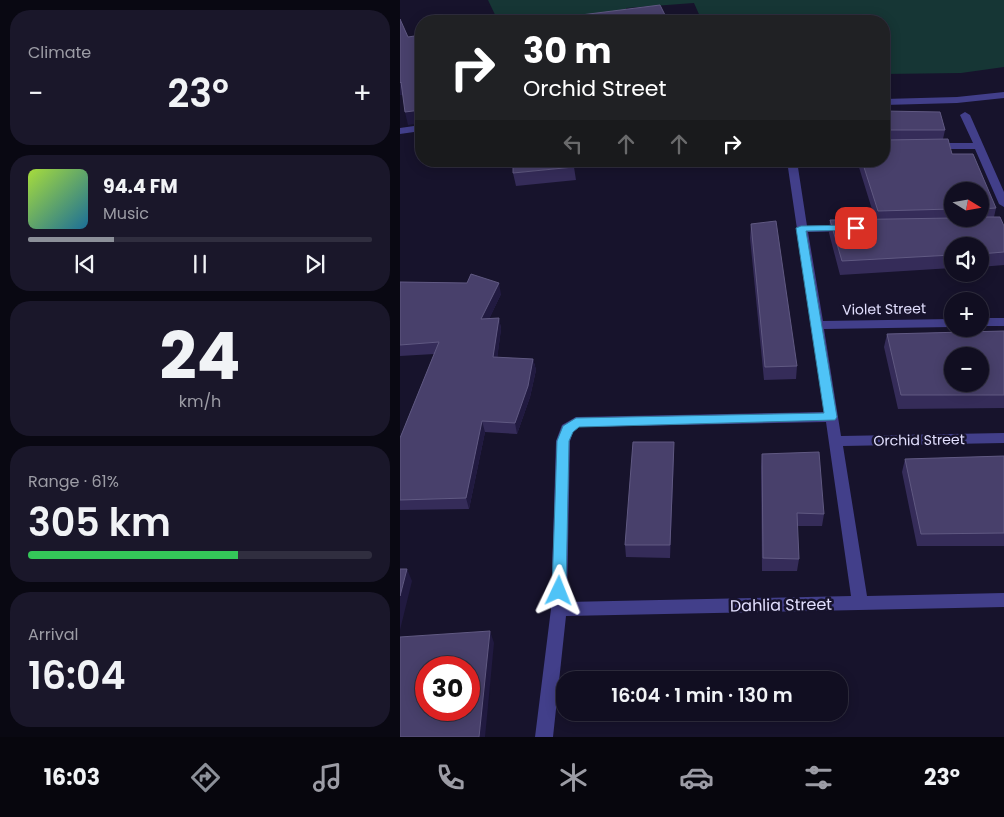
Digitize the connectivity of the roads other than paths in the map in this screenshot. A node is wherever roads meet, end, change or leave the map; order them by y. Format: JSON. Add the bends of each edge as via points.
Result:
{"nodes":[{"id":1,"x":1004,"y":95,"type":"edge"},
{"id":2,"x":890,"y":102,"type":"edge"},
{"id":3,"x":965,"y":114,"type":"dead end"},
{"id":4,"x":415,"y":129,"type":"edge"},
{"id":5,"x":400,"y":131,"type":"edge"},
{"id":6,"x":978,"y":146,"type":"junction"},
{"id":7,"x":922,"y":147,"type":"edge"},
{"id":8,"x":793,"y":167,"type":"edge"},
{"id":9,"x":1004,"y":204,"type":"edge"},
{"id":10,"x":801,"y":228,"type":"junction"},
{"id":11,"x":859,"y":228,"type":"edge"},
{"id":12,"x":989,"y":322,"type":"edge"},
{"id":13,"x":1004,"y":322,"type":"edge"},
{"id":14,"x":944,"y":323,"type":"edge"},
{"id":15,"x":816,"y":325,"type":"junction"},
{"id":16,"x":831,"y":417,"type":"junction"},
{"id":17,"x":1004,"y":438,"type":"edge"},
{"id":18,"x":835,"y":441,"type":"junction"},
{"id":19,"x":1004,"y":600,"type":"edge"},
{"id":20,"x":860,"y":603,"type":"junction"},
{"id":21,"x":558,"y":609,"type":"junction"},
{"id":22,"x":544,"y":737,"type":"edge"}],
"edges":[{"from":1,"to":2,"type":"street"},
{"from":3,"to":6,"type":"street"},
{"from":4,"to":5,"type":"street"},
{"from":6,"to":7,"type":"street"},
{"from":6,"to":9,"type":"street"},
{"from":8,"to":10,"type":"street"},
{"from":10,"to":11,"type":"street"},
{"from":10,"to":15,"type":"street"},
{"from":12,"to":13,"type":"street"},
{"from":14,"to":15,"type":"street","name":"Violet Street"},
{"from":15,"to":16,"type":"street"},
{"from":16,"to":18,"type":"street"},
{"from":16,"to":21,"type":"street","via":[[576,422],[567,429],[563,441]]},
{"from":17,"to":18,"type":"street","name":"Orchid Street"},
{"from":18,"to":20,"type":"street"},
{"from":19,"to":20,"type":"street","name":"Dahlia Street"},
{"from":20,"to":21,"type":"street","name":"Dahlia Street"},
{"from":21,"to":22,"type":"street"}]}
